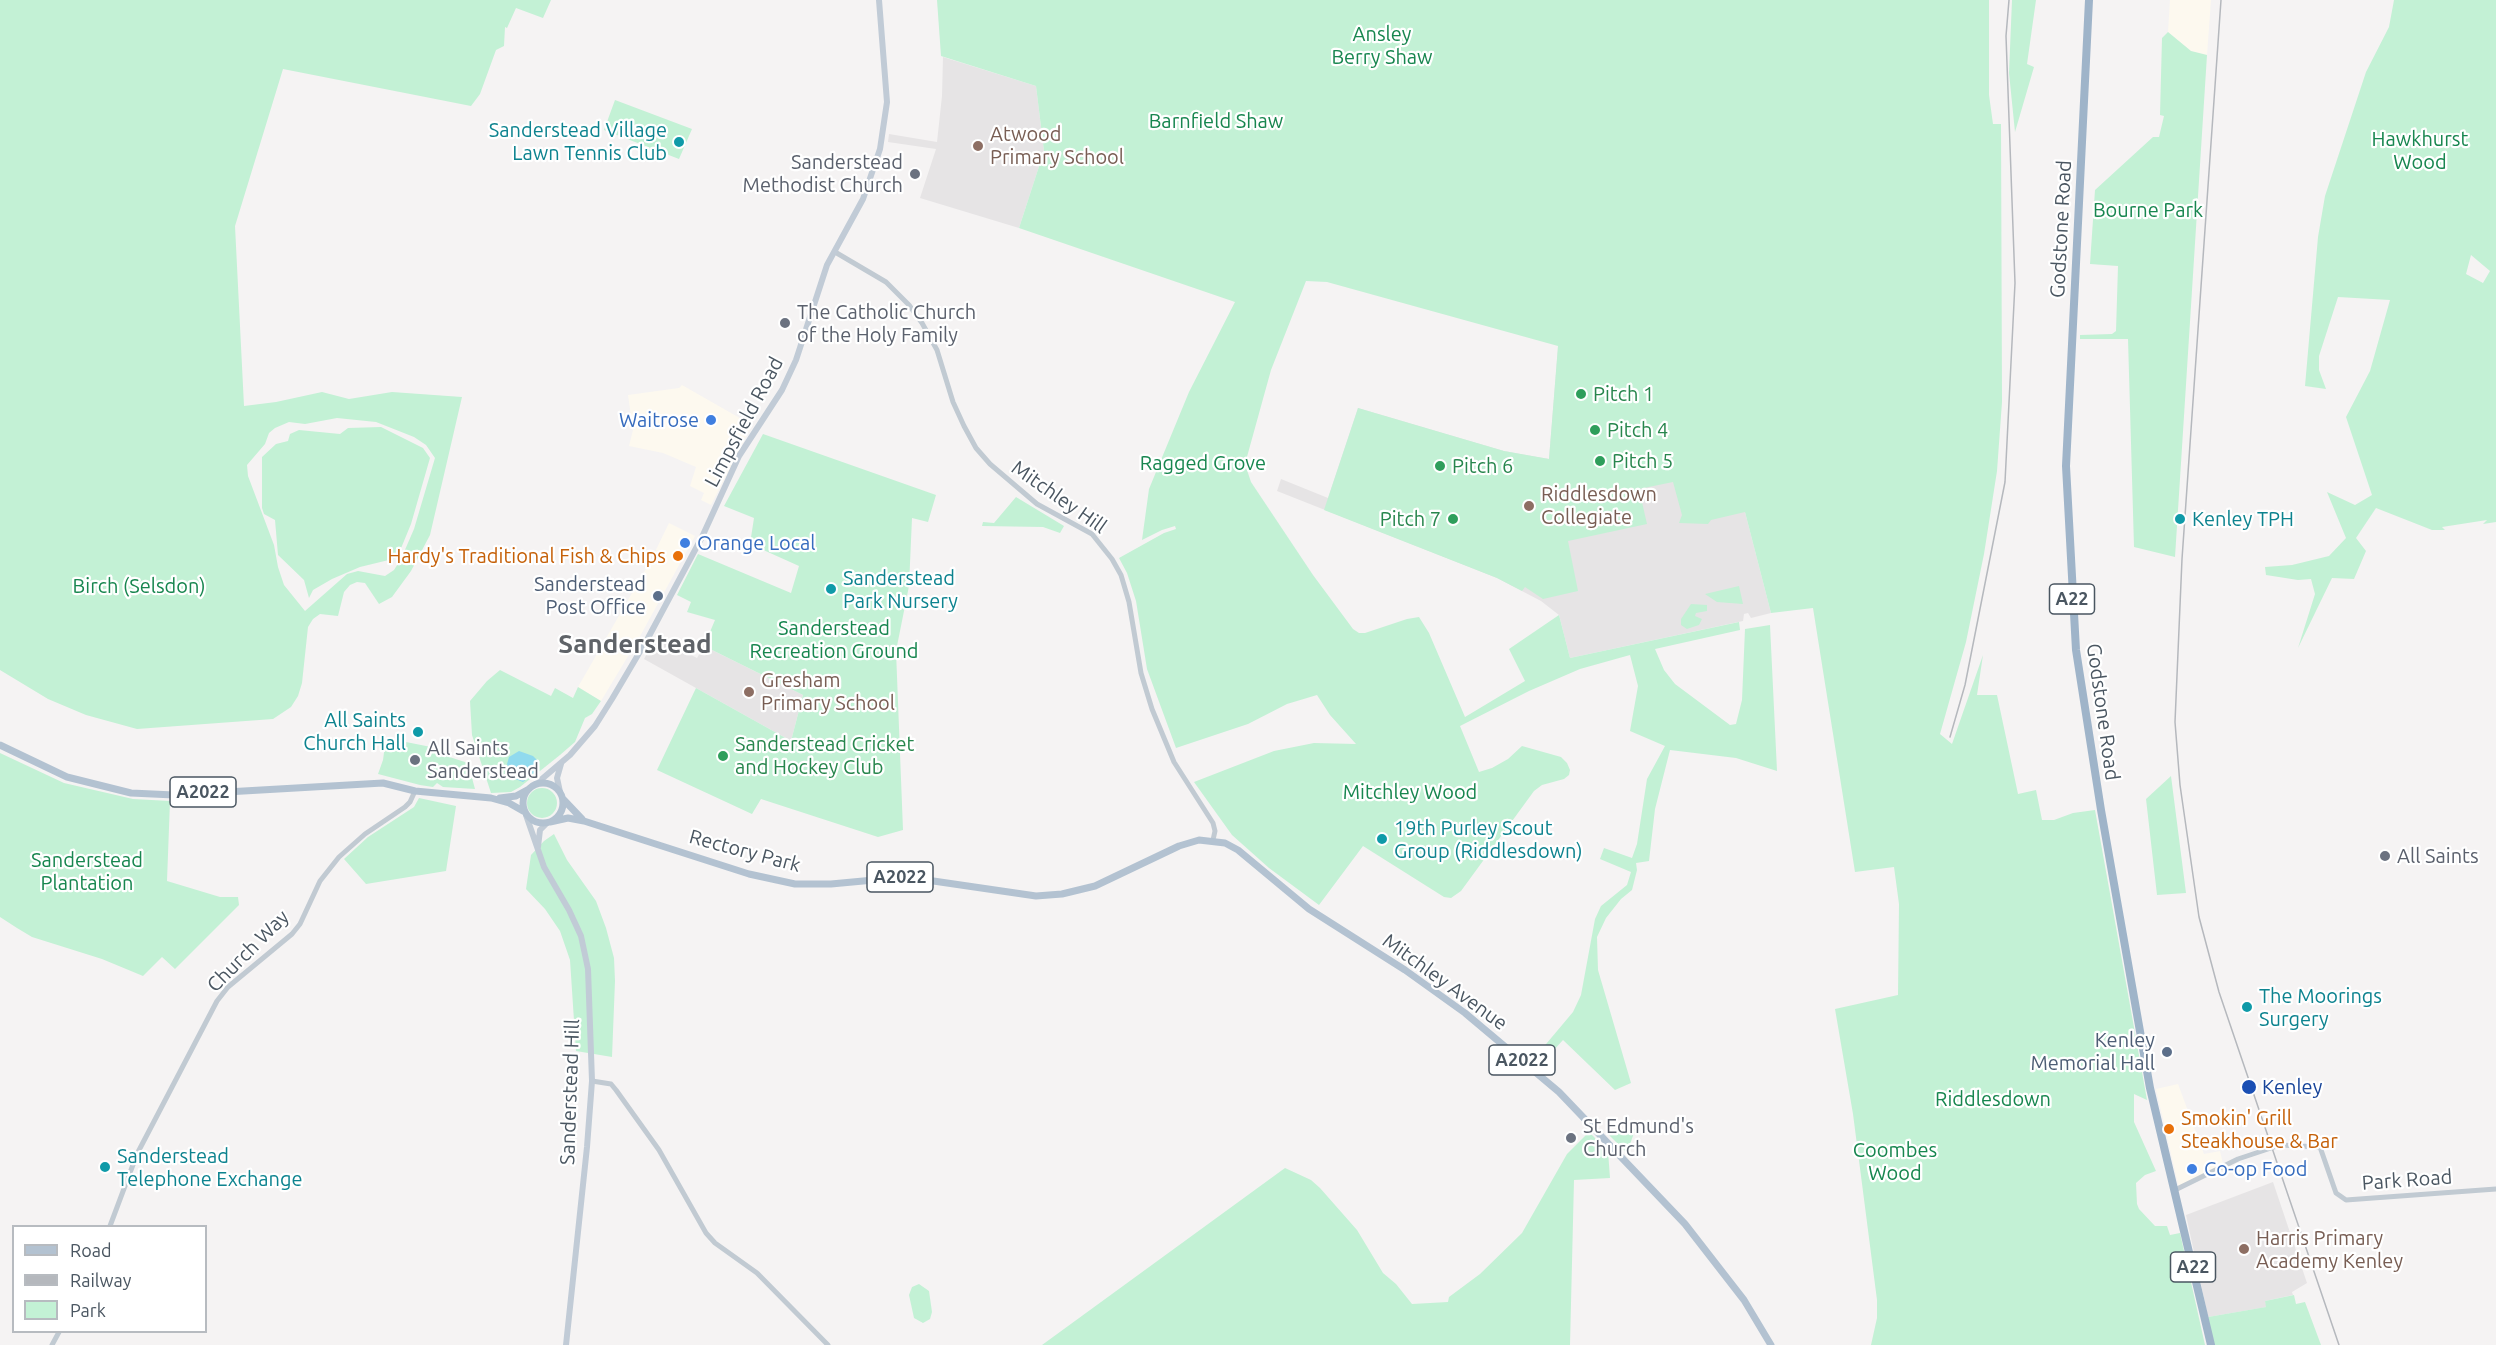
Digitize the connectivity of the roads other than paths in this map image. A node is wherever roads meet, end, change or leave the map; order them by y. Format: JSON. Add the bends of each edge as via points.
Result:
{"nodes":[{"id":1,"x":879,"y":0,"type":"edge"},
{"id":2,"x":2089,"y":0,"type":"edge"},
{"id":3,"x":835,"y":252,"type":"junction"},
{"id":4,"x":0,"y":745,"type":"edge"},
{"id":5,"x":563,"y":761,"type":"junction"},
{"id":6,"x":534,"y":785,"type":"junction"},
{"id":7,"x":415,"y":791,"type":"junction"},
{"id":8,"x":561,"y":794,"type":"junction"},
{"id":9,"x":491,"y":798,"type":"junction"},
{"id":10,"x":525,"y":813,"type":"junction"},
{"id":11,"x":584,"y":821,"type":"junction"},
{"id":12,"x":548,"y":822,"type":"junction"},
{"id":13,"x":1213,"y":840,"type":"junction"},
{"id":14,"x":537,"y":850,"type":"junction"},
{"id":15,"x":592,"y":1081,"type":"junction"},
{"id":16,"x":2496,"y":1189,"type":"edge"},
{"id":17,"x":2175,"y":1190,"type":"junction"},
{"id":18,"x":111,"y":1225,"type":"edge"},
{"id":19,"x":567,"y":1345,"type":"edge"},
{"id":20,"x":828,"y":1345,"type":"edge"},
{"id":21,"x":1771,"y":1345,"type":"edge"},
{"id":22,"x":2211,"y":1345,"type":"edge"}],
"edges":[{"from":1,"to":3,"type":"main road","name":"Limpsfield Road","via":[[887,86],[883,136],[862,199]]},
{"from":2,"to":17,"type":"highway","name":"Godstone Road","number":"A22","via":[[2066,466],[2070,572],[2076,651],[2101,810],[2152,1098]]},
{"from":3,"to":5,"type":"main road","name":"Limpsfield Road","via":[[782,390],[739,456],[702,537],[636,659],[595,726]]},
{"from":3,"to":13,"type":"street","name":"Mitchley Hill","via":[[885,282],[909,305],[937,350],[964,426],[990,464],[1037,504],[1092,534],[1113,559],[1129,602],[1152,709],[1174,762],[1213,823]]},
{"from":4,"to":7,"type":"main road","number":"A2022","via":[[67,777],[141,794],[361,783],[383,783]]},
{"from":5,"to":6,"type":"main road","name":"Limpsfield Road"},
{"from":5,"to":8,"type":"main road","via":[[557,775]]},
{"from":6,"to":8,"type":"main road","via":[[548,783]]},
{"from":6,"to":9,"type":"main road","number":"A2022","via":[[516,796]]},
{"from":6,"to":10,"type":"main road","via":[[524,799]]},
{"from":7,"to":9,"type":"main road","number":"A2022"},
{"from":7,"to":18,"type":"street","name":"Church Way","via":[[405,807],[339,857],[320,882],[292,934],[228,987],[217,1001],[137,1154]]},
{"from":8,"to":11,"type":"main road","name":"Rectory Park","number":"A2022"},
{"from":8,"to":12,"type":"main road","via":[[561,810]]},
{"from":9,"to":10,"type":"main road","number":"A2022"},
{"from":10,"to":12,"type":"main road","via":[[537,822]]},
{"from":10,"to":14,"type":"main road","name":"Sanderstead Hill"},
{"from":11,"to":12,"type":"main road","name":"Rectory Park","number":"A2022"},
{"from":11,"to":13,"type":"main road","name":"Rectory Park","number":"A2022","via":[[749,874],[795,884],[831,885],[906,877],[1036,896],[1095,886],[1179,846]]},
{"from":12,"to":14,"type":"main road","via":[[540,830]]},
{"from":13,"to":21,"type":"main road","name":"Mitchley Avenue","number":"A2022","via":[[1238,850],[1310,909],[1443,997],[1559,1092],[1685,1224],[1744,1300]]},
{"from":14,"to":15,"type":"main road","name":"Sanderstead Hill","via":[[581,936],[588,969]]},
{"from":15,"to":19,"type":"main road","name":"Sanderstead Hill"},
{"from":15,"to":20,"type":"street","via":[[611,1084],[616,1090],[659,1150],[706,1233],[757,1273]]},
{"from":16,"to":17,"type":"street","name":"Park Road","via":[[2346,1200],[2336,1193],[2320,1147],[2280,1145]]},
{"from":17,"to":22,"type":"highway","name":"Godstone Road","number":"A22"}]}
